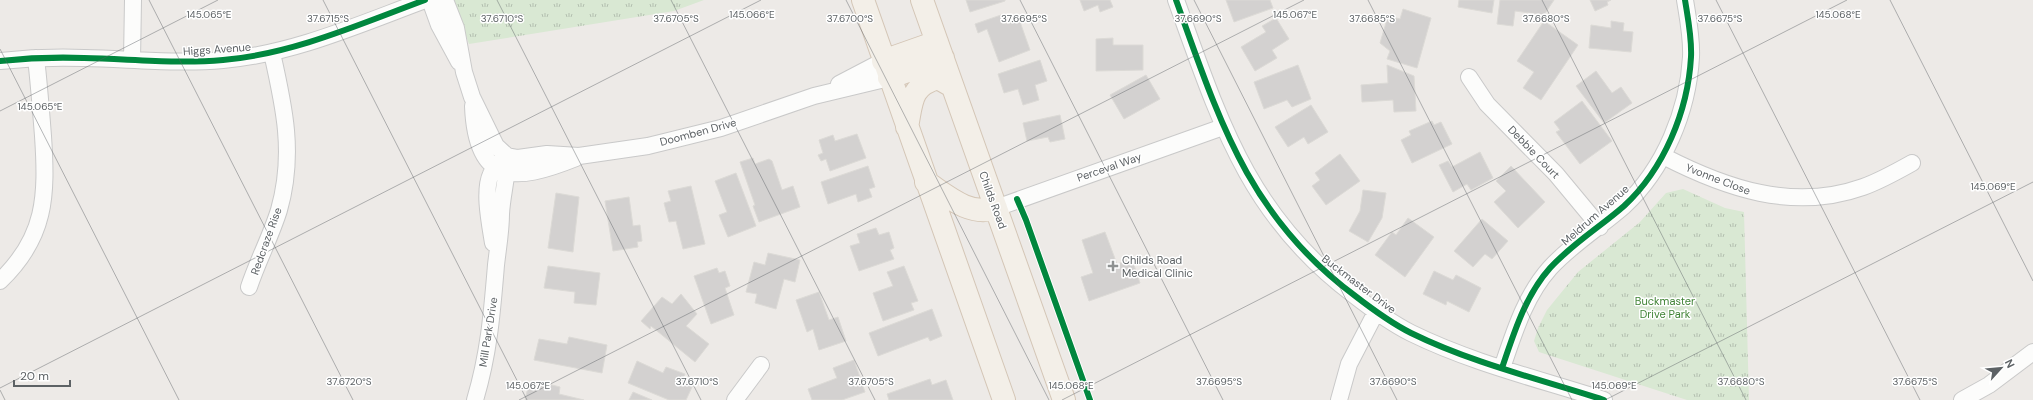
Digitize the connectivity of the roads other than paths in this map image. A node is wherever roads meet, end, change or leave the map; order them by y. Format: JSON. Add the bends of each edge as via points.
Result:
{"nodes":[{"id":1,"x":133,"y":0,"type":"edge"},
{"id":2,"x":426,"y":0,"type":"edge"},
{"id":3,"x":430,"y":0,"type":"edge"},
{"id":4,"x":445,"y":0,"type":"edge"},
{"id":5,"x":863,"y":0,"type":"edge"},
{"id":6,"x":922,"y":0,"type":"edge"},
{"id":7,"x":1176,"y":0,"type":"edge"},
{"id":8,"x":1685,"y":0,"type":"edge"},
{"id":9,"x":940,"y":50,"type":"junction"},
{"id":10,"x":272,"y":53,"type":"junction"},
{"id":11,"x":36,"y":58,"type":"junction"},
{"id":12,"x":132,"y":60,"type":"junction"},
{"id":13,"x":0,"y":61,"type":"edge"},
{"id":14,"x":886,"y":69,"type":"junction"},
{"id":15,"x":464,"y":72,"type":"junction"},
{"id":16,"x":1469,"y":77,"type":"dead end"},
{"id":17,"x":952,"y":86,"type":"junction"},
{"id":18,"x":907,"y":127,"type":"junction"},
{"id":19,"x":1223,"y":127,"type":"junction"},
{"id":20,"x":1663,"y":156,"type":"junction"},
{"id":21,"x":1912,"y":163,"type":"dead end"},
{"id":22,"x":503,"y":165,"type":"junction"},
{"id":23,"x":926,"y":182,"type":"junction"},
{"id":24,"x":996,"y":208,"type":"junction"},
{"id":25,"x":1600,"y":227,"type":"junction"},
{"id":26,"x":0,"y":281,"type":"edge"},
{"id":27,"x":250,"y":287,"type":"dead end"},
{"id":28,"x":1376,"y":312,"type":"junction"},
{"id":29,"x":2033,"y":352,"type":"edge"},
{"id":30,"x":761,"y":365,"type":"dead end"},
{"id":31,"x":1502,"y":368,"type":"junction"},
{"id":32,"x":475,"y":400,"type":"edge"},
{"id":33,"x":735,"y":400,"type":"edge"},
{"id":34,"x":1004,"y":400,"type":"edge"},
{"id":35,"x":1064,"y":400,"type":"edge"},
{"id":36,"x":1339,"y":400,"type":"edge"},
{"id":37,"x":1604,"y":400,"type":"edge"},
{"id":38,"x":1962,"y":400,"type":"edge"}],
"edges":[{"from":1,"to":12,"type":"street"},
{"from":2,"to":10,"type":"street","name":"Higgs Avenue"},
{"from":3,"to":15,"type":"street","via":[[445,37]]},
{"from":4,"to":15,"type":"street","via":[[456,28]]},
{"from":5,"to":14,"type":"main road"},
{"from":6,"to":9,"type":"main road","name":"Childs Road"},
{"from":7,"to":19,"type":"street","name":"Buckmaster Drive"},
{"from":8,"to":20,"type":"street","name":"Meldrum Avenue","via":[[1690,27],[1691,57],[1688,83],[1672,136]]},
{"from":9,"to":14,"type":"main road"},
{"from":9,"to":17,"type":"main road","name":"Childs Road"},
{"from":10,"to":12,"type":"street","name":"Higgs Avenue","via":[[184,62]]},
{"from":10,"to":27,"type":"street","name":"Redcraze Rise","via":[[286,121],[285,171],[279,209]]},
{"from":11,"to":12,"type":"street","name":"Higgs Avenue"},
{"from":11,"to":13,"type":"street","name":"Higgs Avenue"},
{"from":11,"to":26,"type":"street","via":[[45,171],[42,217],[24,254]]},
{"from":14,"to":18,"type":"main road"},
{"from":14,"to":22,"type":"street","name":"Doomben Drive","via":[[814,96],[696,134],[648,146],[579,156],[547,154],[518,158]]},
{"from":15,"to":22,"type":"street","via":[[472,97]]},
{"from":16,"to":25,"type":"street","name":"Debbie Court","via":[[1488,104],[1551,168]]},
{"from":17,"to":18,"type":"main road","via":[[938,78],[927,81],[918,88]]},
{"from":17,"to":24,"type":"main road","name":"Childs Road"},
{"from":18,"to":23,"type":"main road"},
{"from":19,"to":24,"type":"street","name":"Perceval Way"},
{"from":19,"to":28,"type":"street","name":"Buckmaster Drive","via":[[1251,182],[1289,235],[1311,260]]},
{"from":20,"to":21,"type":"street","name":"Yvonne Close","via":[[1702,176],[1756,193],[1809,197],[1862,187]]},
{"from":20,"to":25,"type":"street","name":"Meldrum Avenue","via":[[1626,204]]},
{"from":22,"to":32,"type":"street","name":"Mill Park Drive","via":[[491,174],[488,198],[497,264],[487,351]]},
{"from":23,"to":24,"type":"main road","via":[[960,205],[981,211]]},
{"from":23,"to":34,"type":"main road"},
{"from":24,"to":35,"type":"main road","name":"Childs Road"},
{"from":25,"to":31,"type":"street","name":"Meldrum Avenue","via":[[1566,252],[1535,290],[1519,319]]},
{"from":28,"to":31,"type":"street","name":"Buckmaster Drive","via":[[1453,352]]},
{"from":28,"to":36,"type":"street","via":[[1349,364]]},
{"from":29,"to":38,"type":"street","via":[[1989,385]]},
{"from":30,"to":33,"type":"street"},
{"from":31,"to":37,"type":"street","name":"Buckmaster Drive"}]}
